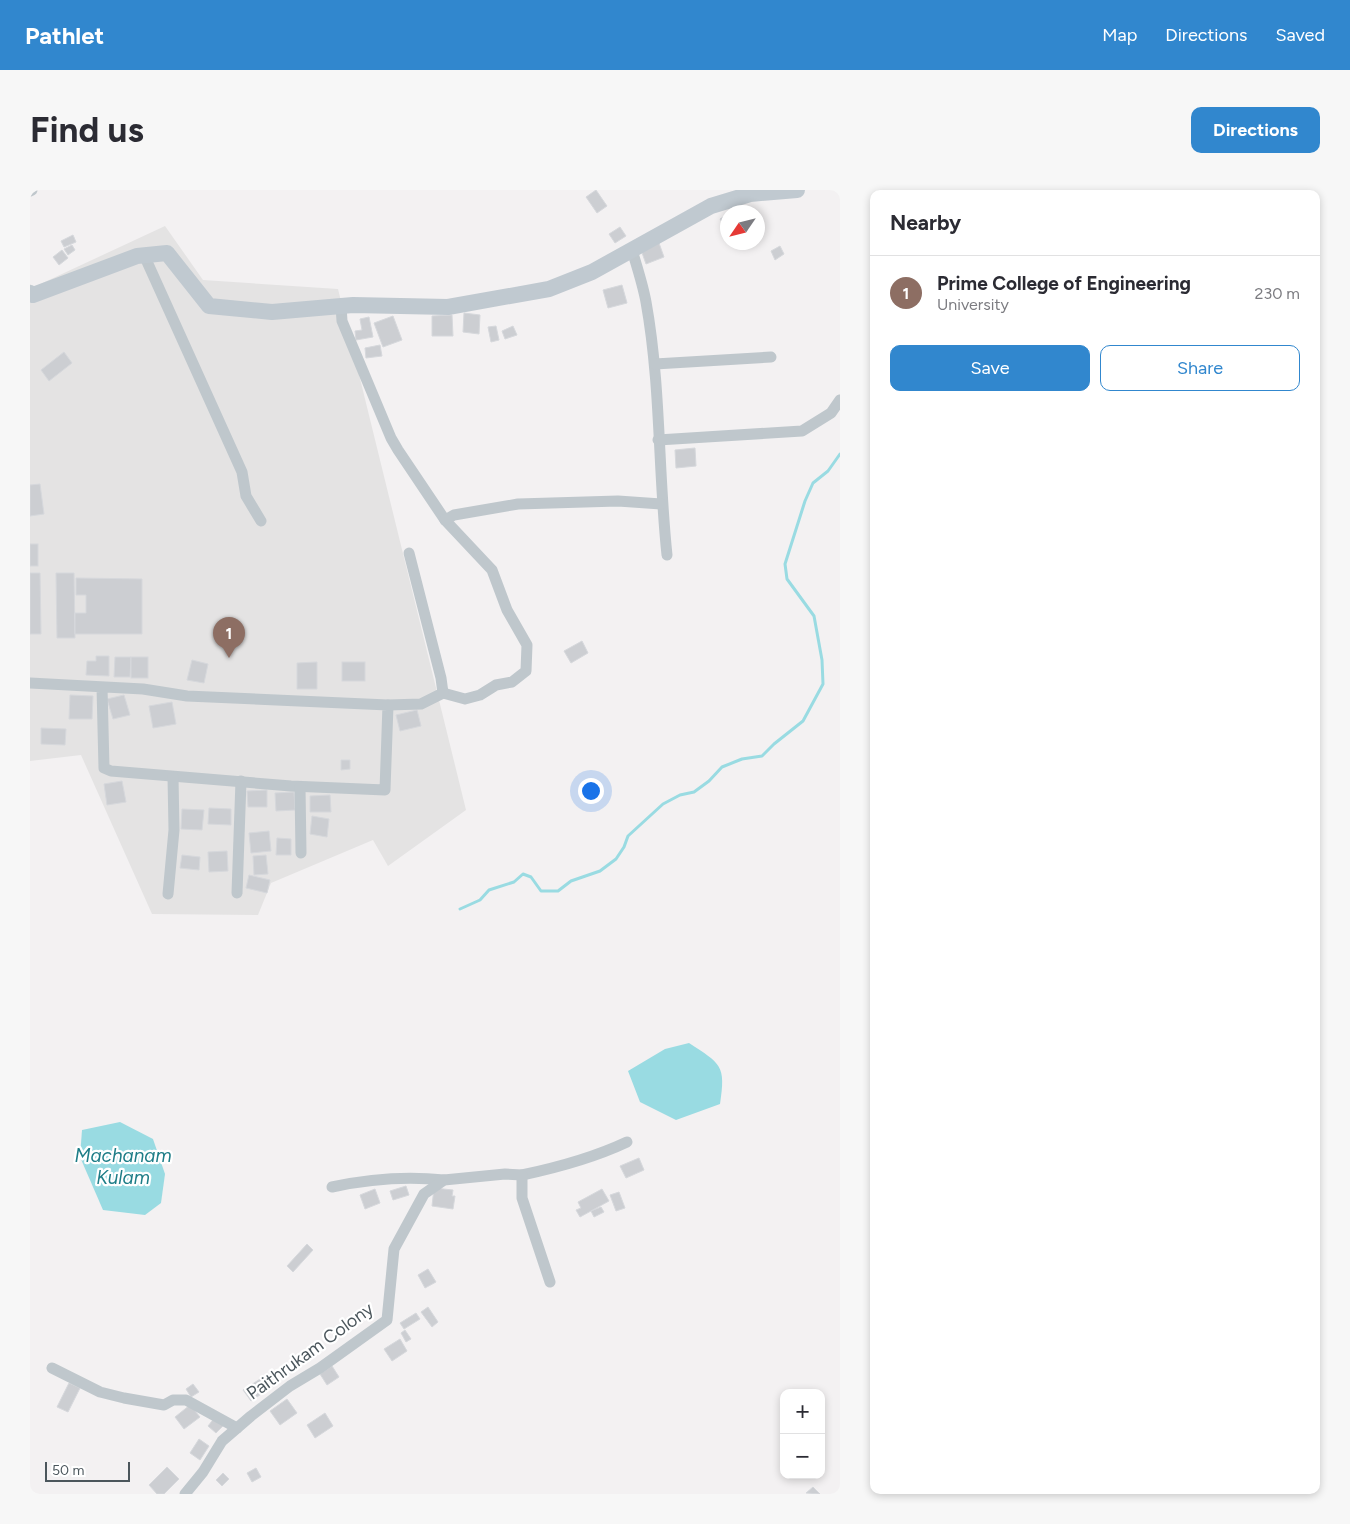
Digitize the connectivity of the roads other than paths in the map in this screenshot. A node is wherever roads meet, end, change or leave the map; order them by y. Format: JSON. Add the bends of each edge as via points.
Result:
{"nodes":[{"id":1,"x":797,"y":190,"type":"edge"},
{"id":2,"x":632,"y":250,"type":"junction"},
{"id":3,"x":144,"y":255,"type":"junction"},
{"id":4,"x":30,"y":293,"type":"edge"},
{"id":5,"x":341,"y":306,"type":"junction"},
{"id":6,"x":771,"y":357,"type":"dead end"},
{"id":7,"x":655,"y":364,"type":"junction"},
{"id":8,"x":840,"y":400,"type":"edge"},
{"id":9,"x":658,"y":440,"type":"junction"},
{"id":10,"x":661,"y":504,"type":"junction"},
{"id":11,"x":445,"y":520,"type":"junction"},
{"id":12,"x":261,"y":521,"type":"dead end"},
{"id":13,"x":409,"y":553,"type":"dead end"},
{"id":14,"x":667,"y":555,"type":"dead end"},
{"id":15,"x":30,"y":683,"type":"edge"},
{"id":16,"x":102,"y":687,"type":"junction"},
{"id":17,"x":443,"y":693,"type":"junction"},
{"id":18,"x":388,"y":705,"type":"junction"},
{"id":19,"x":173,"y":776,"type":"junction"},
{"id":20,"x":241,"y":781,"type":"junction"},
{"id":21,"x":300,"y":787,"type":"junction"},
{"id":22,"x":301,"y":854,"type":"dead end"},
{"id":23,"x":237,"y":893,"type":"dead end"},
{"id":24,"x":168,"y":894,"type":"dead end"},
{"id":25,"x":627,"y":1142,"type":"dead end"},
{"id":26,"x":522,"y":1175,"type":"junction"},
{"id":27,"x":421,"y":1178,"type":"junction"},
{"id":28,"x":444,"y":1180,"type":"junction"},
{"id":29,"x":332,"y":1187,"type":"dead end"},
{"id":30,"x":424,"y":1194,"type":"junction"},
{"id":31,"x":550,"y":1282,"type":"dead end"},
{"id":32,"x":52,"y":1368,"type":"dead end"},
{"id":33,"x":237,"y":1428,"type":"junction"},
{"id":34,"x":185,"y":1494,"type":"edge"}],
"edges":[{"from":1,"to":2,"type":"street","via":[[750,194],[711,206]]},
{"from":2,"to":5,"type":"street","via":[[592,272],[549,289],[448,307]]},
{"from":2,"to":7,"type":"street","via":[[646,300]]},
{"from":3,"to":4,"type":"street","via":[[33,295]]},
{"from":3,"to":5,"type":"street","via":[[167,253],[209,306],[272,312]]},
{"from":3,"to":12,"type":"street","via":[[242,472],[246,496]]},
{"from":5,"to":11,"type":"street","via":[[342,321],[390,438]]},
{"from":6,"to":7,"type":"street"},
{"from":7,"to":9,"type":"street"},
{"from":8,"to":9,"type":"street","via":[[831,413],[802,431]]},
{"from":9,"to":10,"type":"street"},
{"from":10,"to":11,"type":"street","via":[[618,501],[518,504],[454,515]]},
{"from":10,"to":14,"type":"street"},
{"from":11,"to":17,"type":"street","via":[[492,570],[507,610],[527,645],[526,671],[512,682],[496,685],[480,695],[465,699]]},
{"from":13,"to":17,"type":"street"},
{"from":15,"to":16,"type":"street"},
{"from":16,"to":18,"type":"street","via":[[187,696]]},
{"from":16,"to":19,"type":"street","via":[[104,768]]},
{"from":17,"to":18,"type":"street","via":[[421,704]]},
{"from":18,"to":21,"type":"street","via":[[385,790]]},
{"from":19,"to":20,"type":"street"},
{"from":19,"to":24,"type":"street","via":[[174,830]]},
{"from":20,"to":21,"type":"street"},
{"from":20,"to":23,"type":"street"},
{"from":21,"to":22,"type":"street"},
{"from":25,"to":26,"type":"street","name":"Paithrukam Colony","via":[[567,1166]]},
{"from":26,"to":28,"type":"street","name":"Paithrukam Colony"},
{"from":26,"to":31,"type":"street","via":[[522,1198]]},
{"from":27,"to":28,"type":"street"},
{"from":27,"to":29,"type":"street","via":[[363,1180]]},
{"from":27,"to":30,"type":"street"},
{"from":28,"to":30,"type":"street","name":"Paithrukam Colony"},
{"from":30,"to":33,"type":"street","name":"Paithrukam Colony","via":[[394,1249],[387,1320],[290,1386]]},
{"from":32,"to":33,"type":"street","via":[[100,1392],[124,1398],[164,1405],[173,1400],[186,1400]]},
{"from":33,"to":34,"type":"street","name":"Paithrukam Colony","via":[[222,1441]]}]}
